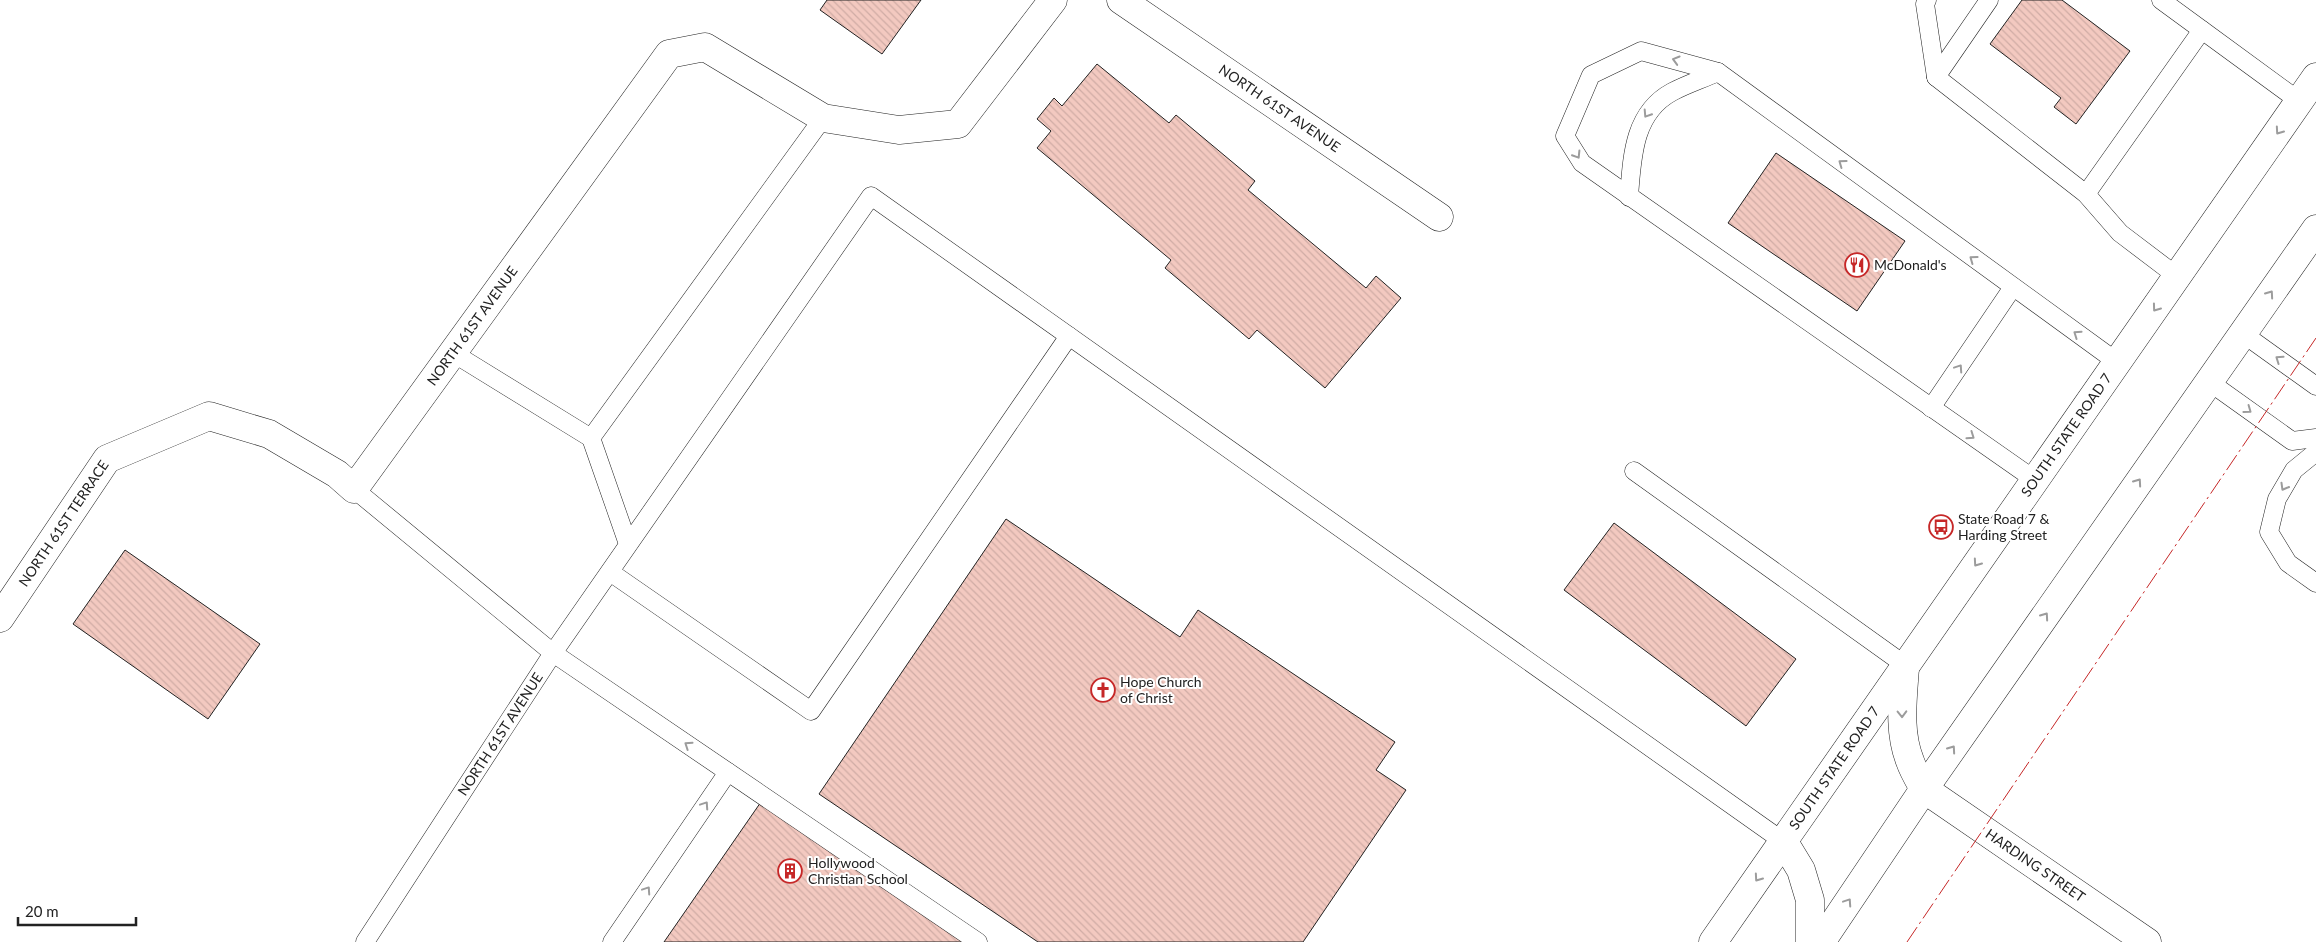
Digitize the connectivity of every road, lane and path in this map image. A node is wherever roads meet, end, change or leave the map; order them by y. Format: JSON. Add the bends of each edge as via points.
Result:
{"nodes":[{"id":1,"x":1053,"y":0,"type":"edge"},
{"id":2,"x":1121,"y":0,"type":"edge"},
{"id":3,"x":1927,"y":0,"type":"edge"},
{"id":4,"x":1989,"y":0,"type":"edge"},
{"id":5,"x":2162,"y":0,"type":"edge"},
{"id":6,"x":2202,"y":30,"type":"junction"},
{"id":7,"x":1718,"y":72,"type":"junction"},
{"id":8,"x":1936,"y":77,"type":"junction"},
{"id":9,"x":2316,"y":77,"type":"edge"},
{"id":10,"x":2299,"y":101,"type":"junction"},
{"id":11,"x":823,"y":118,"type":"junction"},
{"id":12,"x":2086,"y":194,"type":"junction"},
{"id":13,"x":1629,"y":197,"type":"junction"},
{"id":14,"x":1439,"y":217,"type":"dead end"},
{"id":15,"x":2316,"y":229,"type":"edge"},
{"id":16,"x":2178,"y":277,"type":"junction"},
{"id":17,"x":2013,"y":288,"type":"junction"},
{"id":18,"x":2242,"y":333,"type":"junction"},
{"id":19,"x":1069,"y":336,"type":"junction"},
{"id":20,"x":453,"y":353,"type":"junction"},
{"id":21,"x":2117,"y":362,"type":"junction"},
{"id":22,"x":2208,"y":381,"type":"junction"},
{"id":23,"x":2316,"y":386,"type":"edge"},
{"id":24,"x":1932,"y":408,"type":"junction"},
{"id":25,"x":591,"y":438,"type":"junction"},
{"id":26,"x":2316,"y":438,"type":"edge"},
{"id":27,"x":2316,"y":452,"type":"edge"},
{"id":28,"x":1634,"y":471,"type":"dead end"},
{"id":29,"x":2035,"y":480,"type":"junction"},
{"id":30,"x":354,"y":489,"type":"junction"},
{"id":31,"x":628,"y":544,"type":"junction"},
{"id":32,"x":610,"y":572,"type":"junction"},
{"id":33,"x":2316,"y":583,"type":"edge"},
{"id":34,"x":0,"y":618,"type":"edge"},
{"id":35,"x":553,"y":653,"type":"junction"},
{"id":36,"x":1905,"y":665,"type":"junction"},
{"id":37,"x":728,"y":772,"type":"junction"},
{"id":38,"x":1924,"y":789,"type":"junction"},
{"id":39,"x":1784,"y":842,"type":"junction"},
{"id":40,"x":365,"y":942,"type":"edge"},
{"id":41,"x":612,"y":942,"type":"edge"},
{"id":42,"x":978,"y":942,"type":"edge"},
{"id":43,"x":1713,"y":942,"type":"edge"},
{"id":44,"x":1810,"y":942,"type":"edge"},
{"id":45,"x":1821,"y":942,"type":"edge"},
{"id":46,"x":2146,"y":942,"type":"edge"}],
"edges":[{"from":1,"to":11,"type":"main road","name":"NORTH 61ST AVENUE","via":[[958,124],[899,130]]},
{"from":2,"to":14,"type":"main road","name":"NORTH 61ST AVENUE"},
{"from":3,"to":8,"type":"lane"},
{"from":4,"to":8,"type":"lane"},
{"from":5,"to":6,"type":"lane"},
{"from":6,"to":10,"type":"lane"},
{"from":6,"to":12,"type":"lane"},
{"from":7,"to":13,"type":"lane","one_way":true,"via":[[1671,92],[1652,106],[1643,120],[1632,152]]},
{"from":7,"to":13,"type":"lane","one_way":true,"via":[[1641,50],[1591,75],[1565,136],[1582,163]]},
{"from":17,"to":7,"type":"lane","one_way":true},
{"from":8,"to":12,"type":"lane"},
{"from":9,"to":10,"type":"main road","name":"SOUTH STATE ROAD 7"},
{"from":10,"to":16,"type":"main road","name":"SOUTH STATE ROAD 7","one_way":true},
{"from":11,"to":20,"type":"main road","name":"NORTH 61ST AVENUE","via":[[705,47],[669,54]]},
{"from":11,"to":25,"type":"lane"},
{"from":12,"to":16,"type":"lane","via":[[2120,233]]},
{"from":13,"to":24,"type":"lane"},
{"from":18,"to":15,"type":"main road","one_way":true},
{"from":16,"to":21,"type":"main road","name":"SOUTH STATE ROAD 7","one_way":true},
{"from":21,"to":17,"type":"lane","one_way":true},
{"from":24,"to":17,"type":"lane","one_way":true},
{"from":18,"to":22,"type":"main road"},
{"from":23,"to":18,"type":"lane","one_way":true},
{"from":19,"to":31,"type":"lane","name":"NORTH 61ST AVENUE","via":[[871,196]]},
{"from":19,"to":32,"type":"lane","via":[[811,711]]},
{"from":19,"to":39,"type":"lane"},
{"from":20,"to":25,"type":"lane"},
{"from":20,"to":30,"type":"main road","name":"NORTH 61ST AVENUE"},
{"from":21,"to":29,"type":"main road","name":"SOUTH STATE ROAD 7"},
{"from":22,"to":26,"type":"lane","one_way":true,"via":[[2292,441]]},
{"from":38,"to":22,"type":"main road","one_way":true},
{"from":24,"to":29,"type":"lane","one_way":true},
{"from":25,"to":31,"type":"lane"},
{"from":27,"to":33,"type":"lane","one_way":true,"via":[[2294,470],[2277,499],[2269,532],[2288,563]]},
{"from":28,"to":36,"type":"lane"},
{"from":29,"to":36,"type":"main road","name":"SOUTH STATE ROAD 7","one_way":true},
{"from":30,"to":34,"type":"main road","name":"NORTH 61ST TERRACE","via":[[338,474],[269,434],[209,416],[107,459]]},
{"from":30,"to":35,"type":"lane"},
{"from":31,"to":32,"type":"lane","name":"NORTH 61ST AVENUE"},
{"from":32,"to":35,"type":"lane","name":"NORTH 61ST AVENUE"},
{"from":37,"to":35,"type":"lane","one_way":true},
{"from":35,"to":40,"type":"lane","name":"NORTH 61ST AVENUE"},
{"from":36,"to":38,"type":"main road","one_way":true,"via":[[1903,736],[1909,760]]},
{"from":36,"to":39,"type":"main road","name":"SOUTH STATE ROAD 7"},
{"from":41,"to":37,"type":"lane","one_way":true},
{"from":37,"to":42,"type":"lane"},
{"from":45,"to":38,"type":"main road","one_way":true},
{"from":38,"to":46,"type":"main road","name":"HARDING STREET"},
{"from":39,"to":43,"type":"main road","name":"SOUTH STATE ROAD 7","one_way":true},
{"from":39,"to":44,"type":"main road","via":[[1801,870],[1810,900]]}]}
